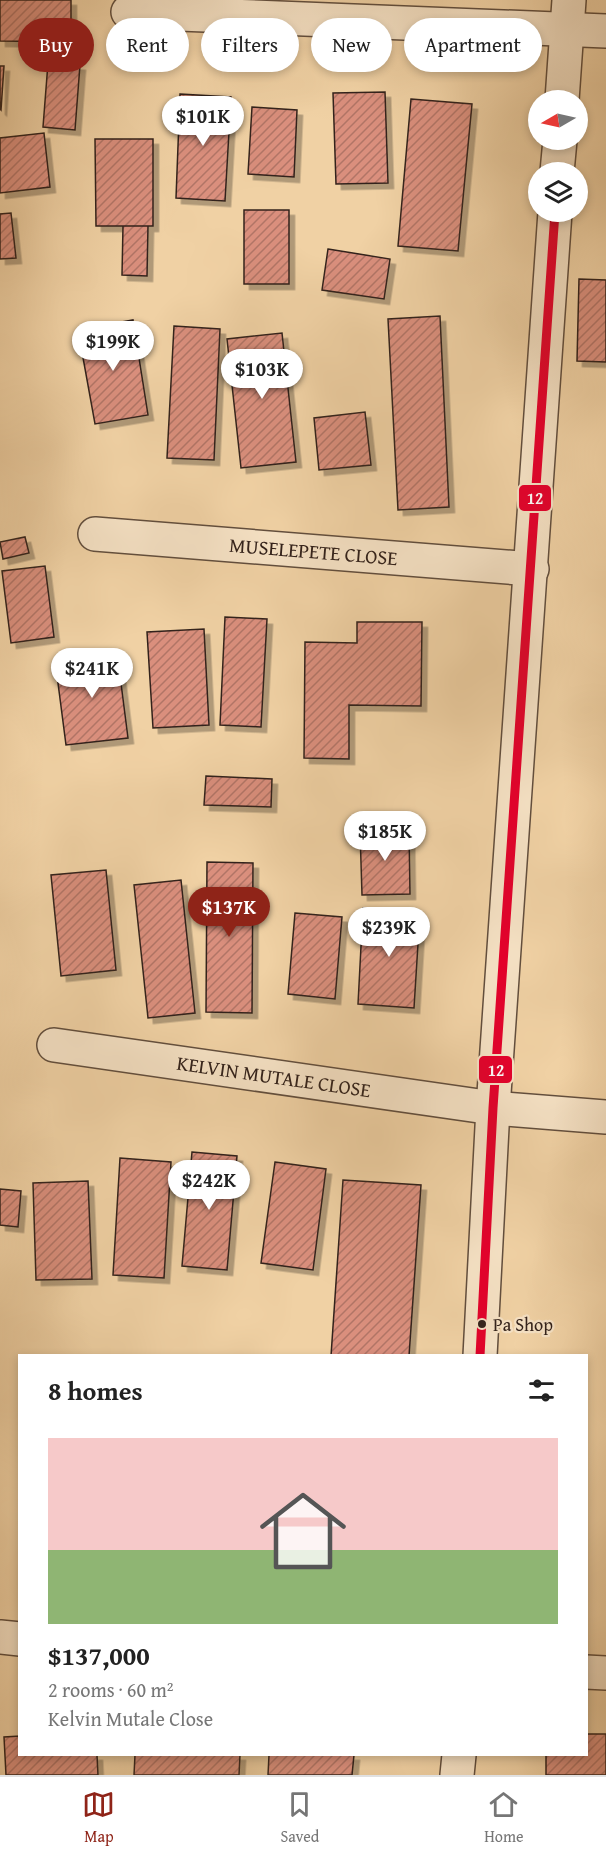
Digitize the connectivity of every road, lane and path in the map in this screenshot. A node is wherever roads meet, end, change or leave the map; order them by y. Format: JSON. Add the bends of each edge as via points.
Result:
{"nodes":[{"id":1,"x":128,"y":12,"type":"dead end"},
{"id":2,"x":568,"y":14,"type":"edge"},
{"id":3,"x":606,"y":31,"type":"edge"},
{"id":4,"x":563,"y":90,"type":"edge"},
{"id":5,"x":554,"y":222,"type":"edge"},
{"id":6,"x":95,"y":534,"type":"dead end"},
{"id":7,"x":532,"y":569,"type":"junction"},
{"id":8,"x":54,"y":1045,"type":"dead end"},
{"id":9,"x":493,"y":1108,"type":"junction"},
{"id":10,"x":606,"y":1117,"type":"edge"},
{"id":11,"x":480,"y":1354,"type":"edge"},
{"id":12,"x":0,"y":1637,"type":"edge"},
{"id":13,"x":18,"y":1638,"type":"edge"},
{"id":14,"x":588,"y":1672,"type":"edge"},
{"id":15,"x":606,"y":1673,"type":"edge"},
{"id":16,"x":459,"y":1756,"type":"edge"},
{"id":17,"x":458,"y":1775,"type":"edge"}],
"edges":[{"from":1,"to":2,"type":"street"},
{"from":2,"to":3,"type":"street"},
{"from":2,"to":4,"type":"street"},
{"from":5,"to":7,"type":"street"},
{"from":6,"to":7,"type":"street","name":"MUSELEPETE CLOSE"},
{"from":7,"to":9,"type":"street"},
{"from":8,"to":9,"type":"street","name":"KELVIN MUTALE CLOSE"},
{"from":9,"to":10,"type":"street","name":"KELVIN MUTALE CLOSE"},
{"from":9,"to":11,"type":"street"},
{"from":12,"to":13,"type":"street"},
{"from":14,"to":15,"type":"street"},
{"from":16,"to":17,"type":"street"}]}
